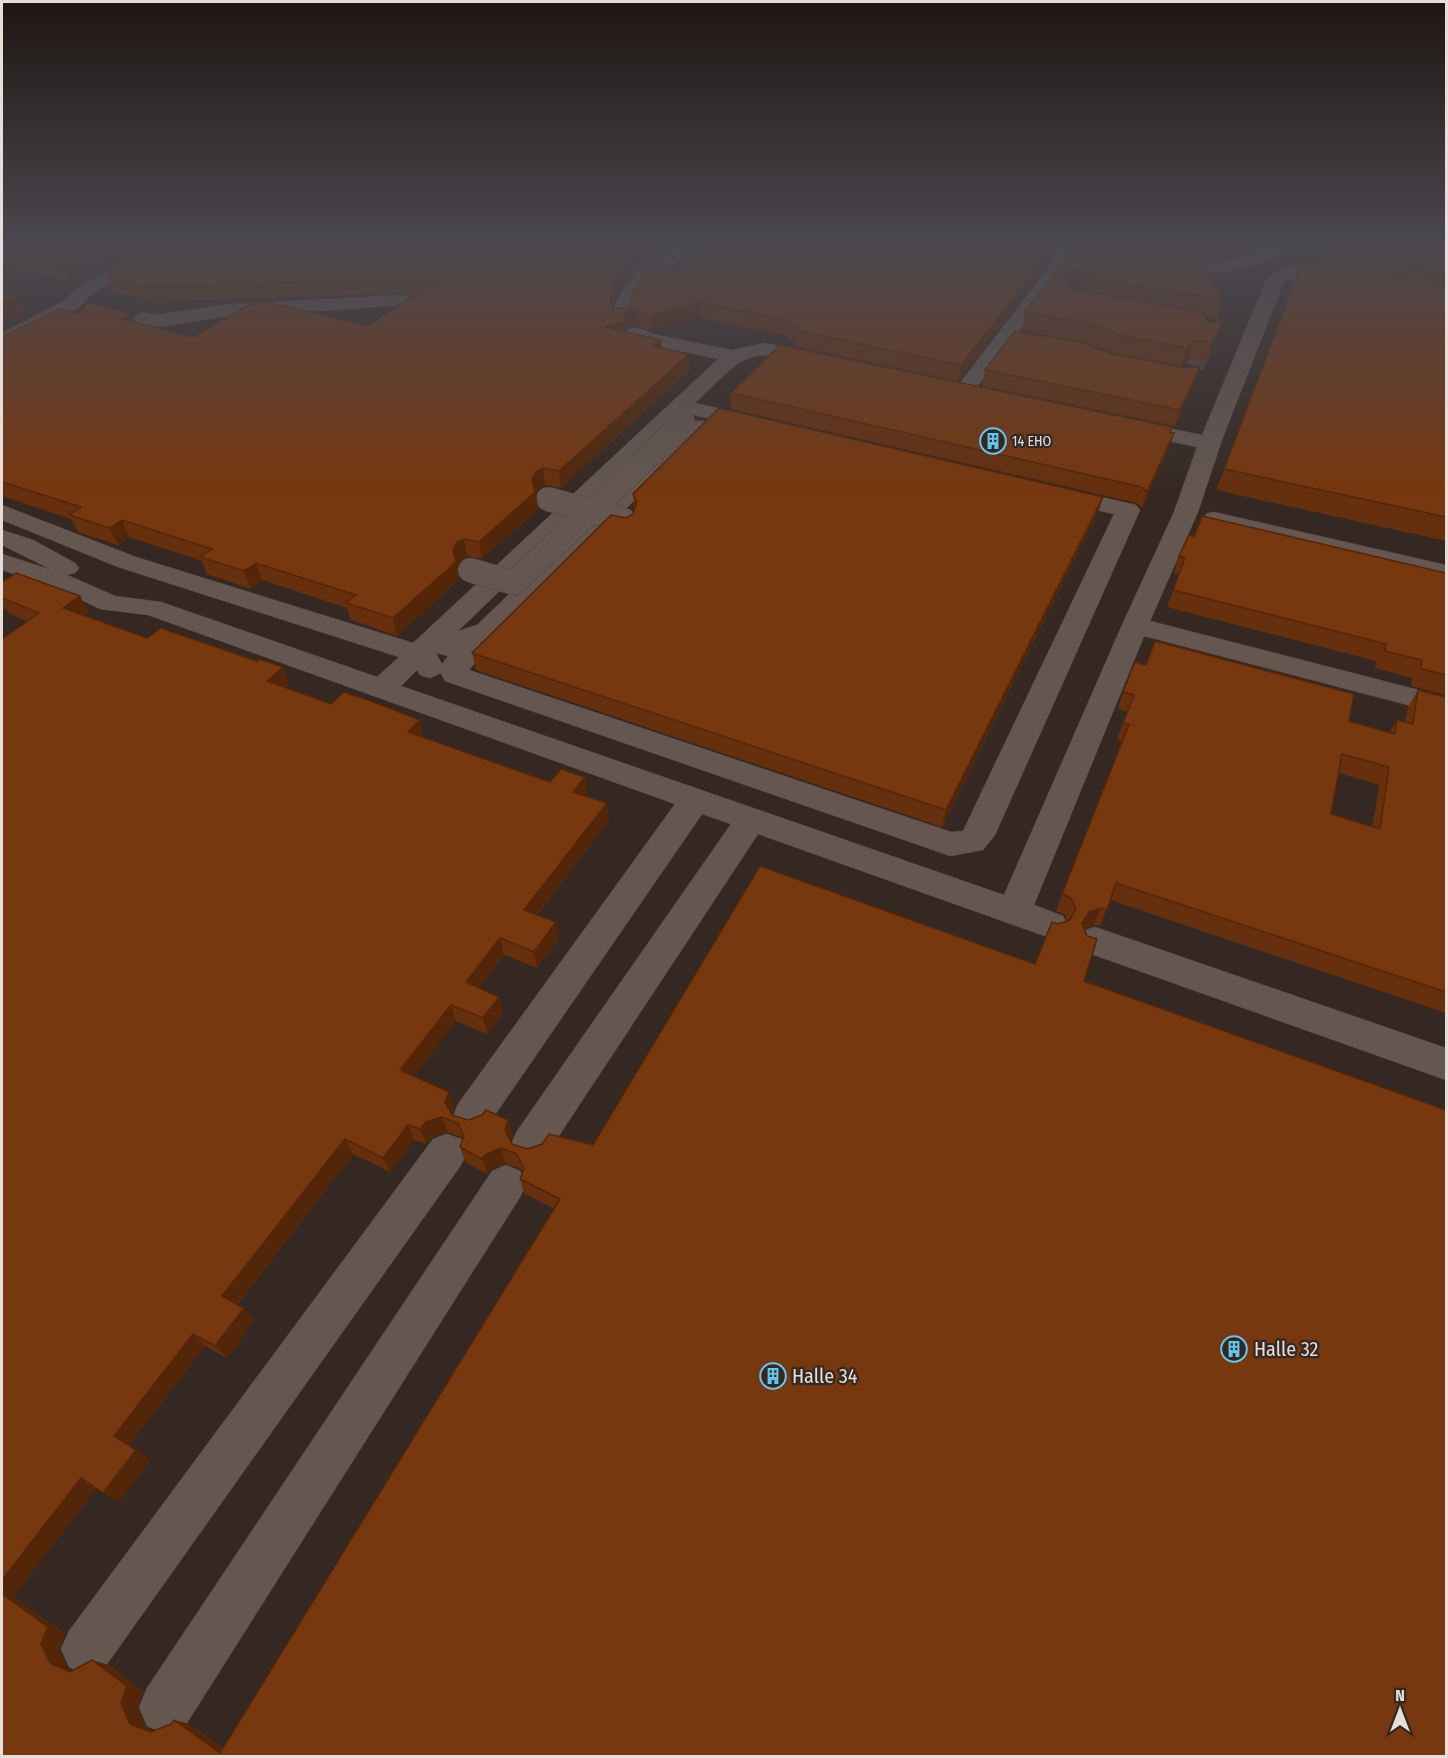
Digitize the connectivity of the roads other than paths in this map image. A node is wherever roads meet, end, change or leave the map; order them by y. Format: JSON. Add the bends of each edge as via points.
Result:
{"nodes":[{"id":1,"x":24,"y":328,"type":"edge"},
{"id":2,"x":1012,"y":328,"type":"edge"},
{"id":3,"x":1256,"y":328,"type":"edge"},
{"id":4,"x":636,"y":333,"type":"edge"},
{"id":5,"x":1006,"y":336,"type":"junction"},
{"id":6,"x":2,"y":339,"type":"edge"},
{"id":7,"x":1029,"y":340,"type":"edge"},
{"id":8,"x":733,"y":356,"type":"junction"},
{"id":9,"x":842,"y":364,"type":"edge"},
{"id":10,"x":942,"y":386,"type":"edge"},
{"id":11,"x":964,"y":391,"type":"junction"},
{"id":12,"x":987,"y":396,"type":"edge"},
{"id":13,"x":693,"y":412,"type":"junction"},
{"id":14,"x":1112,"y":422,"type":"edge"},
{"id":15,"x":780,"y":429,"type":"edge"},
{"id":16,"x":1211,"y":443,"type":"junction"},
{"id":17,"x":1035,"y":488,"type":"edge"},
{"id":18,"x":548,"y":500,"type":"dead end"},
{"id":19,"x":591,"y":511,"type":"junction"},
{"id":20,"x":2,"y":512,"type":"edge"},
{"id":21,"x":1186,"y":513,"type":"junction"},
{"id":22,"x":624,"y":520,"type":"edge"},
{"id":23,"x":2,"y":537,"type":"edge"},
{"id":24,"x":2,"y":562,"type":"edge"},
{"id":25,"x":470,"y":570,"type":"dead end"},
{"id":26,"x":1446,"y":572,"type":"edge"},
{"id":27,"x":77,"y":580,"type":"junction"},
{"id":28,"x":152,"y":608,"type":"junction"},
{"id":29,"x":1135,"y":625,"type":"junction"},
{"id":30,"x":455,"y":641,"type":"junction"},
{"id":31,"x":416,"y":655,"type":"junction"},
{"id":32,"x":381,"y":689,"type":"junction"},
{"id":33,"x":1446,"y":706,"type":"edge"},
{"id":34,"x":453,"y":714,"type":"junction"},
{"id":35,"x":695,"y":800,"type":"junction"},
{"id":36,"x":752,"y":820,"type":"junction"},
{"id":37,"x":1014,"y":912,"type":"junction"},
{"id":38,"x":1051,"y":925,"type":"edge"},
{"id":39,"x":1095,"y":941,"type":"edge"},
{"id":40,"x":1446,"y":1064,"type":"edge"},
{"id":41,"x":472,"y":1116,"type":"edge"},
{"id":42,"x":531,"y":1144,"type":"dead end"},
{"id":43,"x":447,"y":1152,"type":"dead end"},
{"id":44,"x":506,"y":1184,"type":"dead end"},
{"id":45,"x":87,"y":1649,"type":"dead end"},
{"id":46,"x":166,"y":1707,"type":"dead end"}],
"edges":[{"from":1,"to":6,"type":"street"},
{"from":2,"to":5,"type":"street"},
{"from":3,"to":16,"type":"street"},
{"from":4,"to":8,"type":"street","via":[[647,339]]},
{"from":5,"to":7,"type":"street"},
{"from":5,"to":11,"type":"street"},
{"from":8,"to":9,"type":"street","via":[[748,349],[764,348]]},
{"from":8,"to":13,"type":"street"},
{"from":10,"to":11,"type":"street"},
{"from":11,"to":12,"type":"street"},
{"from":13,"to":15,"type":"street"},
{"from":13,"to":19,"type":"street","bridge":true},
{"from":13,"to":30,"type":"street","via":[[486,631]]},
{"from":13,"to":31,"type":"street"},
{"from":14,"to":16,"type":"street"},
{"from":16,"to":21,"type":"street"},
{"from":17,"to":30,"type":"street","via":[[1128,510],[979,835],[972,842],[950,844],[455,675],[455,665],[472,649]]},
{"from":18,"to":19,"type":"street","bridge":true},
{"from":19,"to":22,"type":"street","bridge":true},
{"from":19,"to":25,"type":"street","bridge":true,"via":[[514,583]]},
{"from":20,"to":31,"type":"street","via":[[127,562]]},
{"from":21,"to":26,"type":"street"},
{"from":21,"to":29,"type":"street"},
{"from":23,"to":27,"type":"street","via":[[24,545]]},
{"from":24,"to":27,"type":"street","via":[[40,577]]},
{"from":27,"to":28,"type":"street","via":[[109,603]]},
{"from":28,"to":31,"type":"street","via":[[176,590],[362,653]]},
{"from":28,"to":32,"type":"street"},
{"from":29,"to":33,"type":"street"},
{"from":29,"to":37,"type":"street"},
{"from":30,"to":31,"type":"street"},
{"from":31,"to":32,"type":"street"},
{"from":31,"to":34,"type":"street"},
{"from":32,"to":34,"type":"street"},
{"from":34,"to":35,"type":"street"},
{"from":35,"to":36,"type":"street"},
{"from":35,"to":41,"type":"street"},
{"from":36,"to":37,"type":"street"},
{"from":36,"to":42,"type":"street"},
{"from":37,"to":38,"type":"street"},
{"from":39,"to":40,"type":"street"},
{"from":43,"to":45,"type":"street"},
{"from":44,"to":46,"type":"street"}]}
